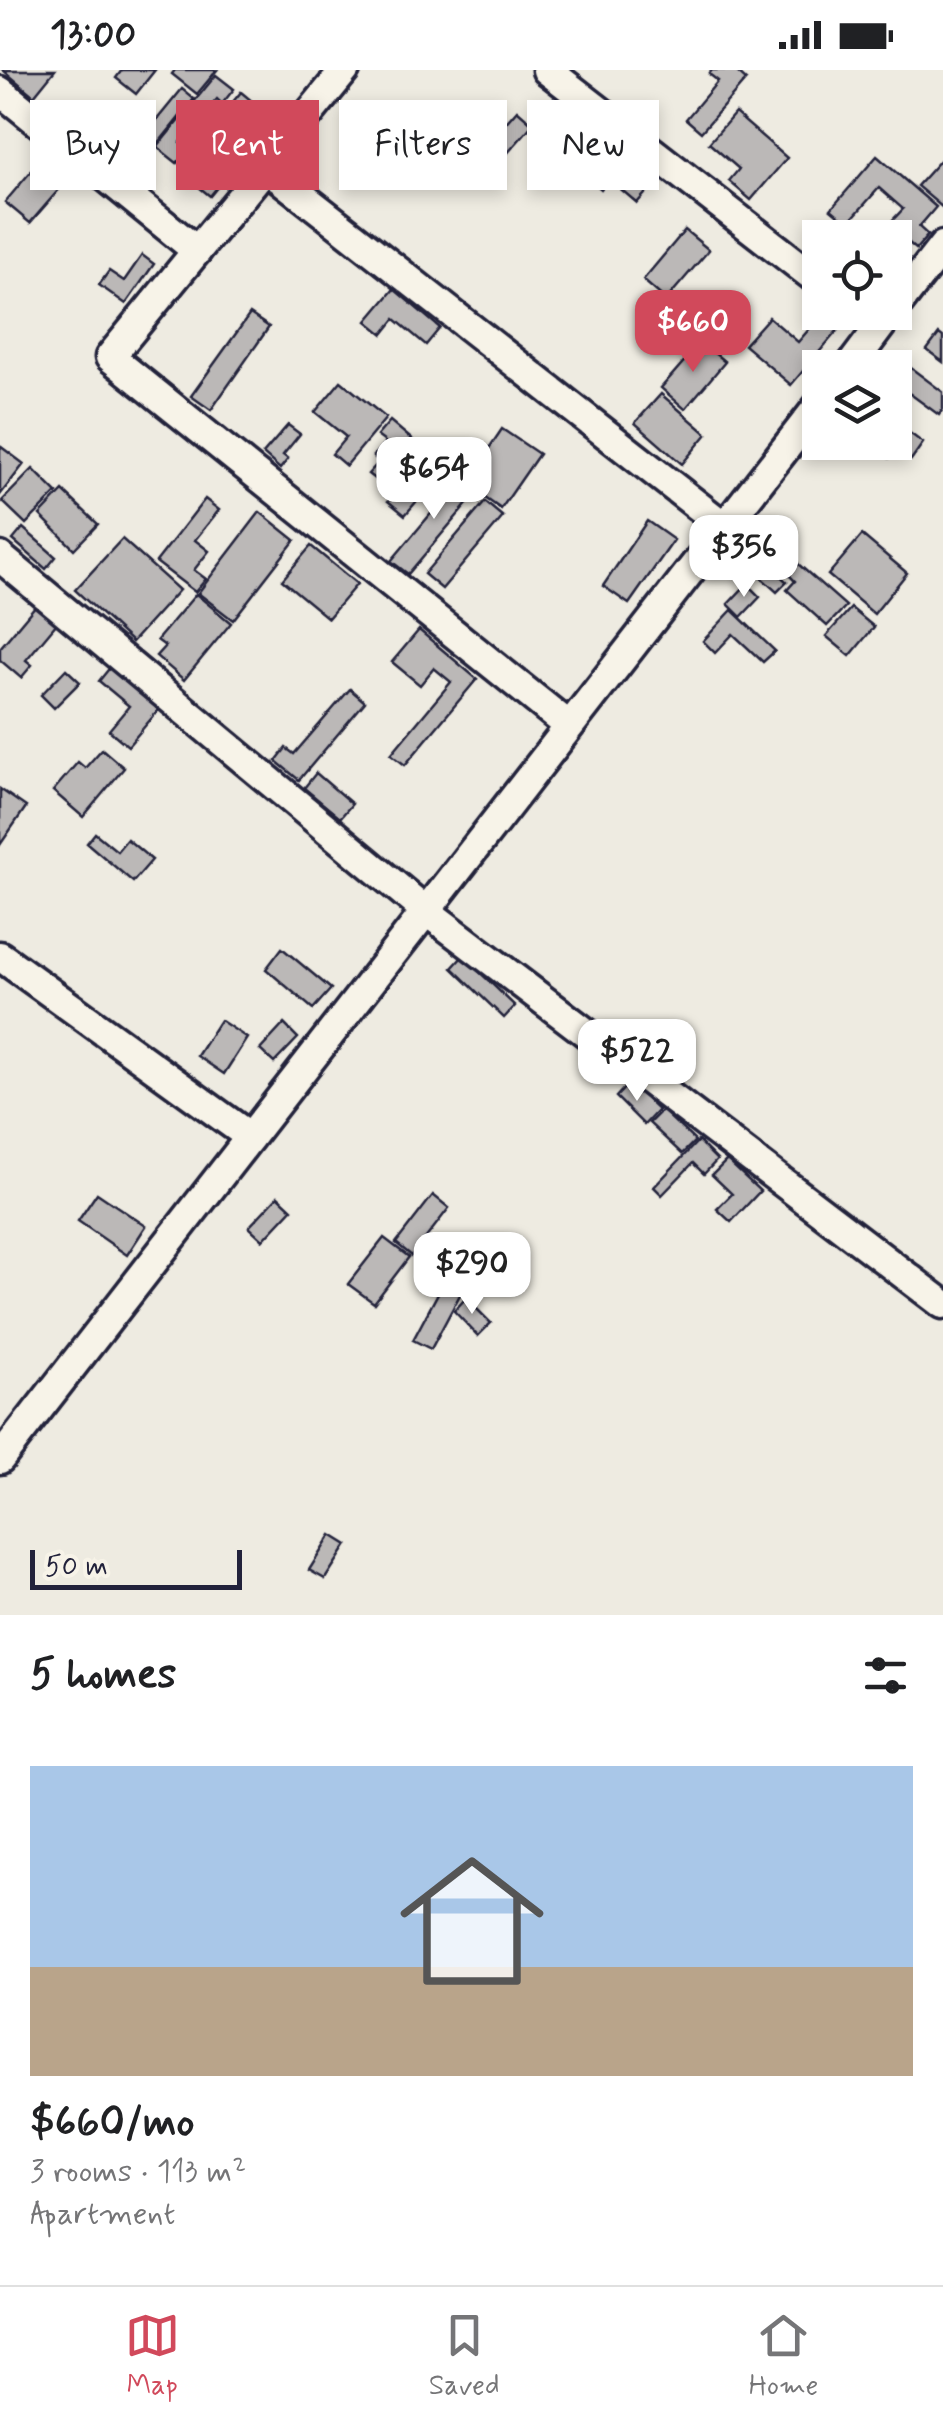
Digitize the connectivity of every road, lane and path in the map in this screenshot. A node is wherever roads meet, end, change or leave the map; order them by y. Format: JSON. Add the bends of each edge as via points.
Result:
{"nodes":[{"id":1,"x":345,"y":70,"type":"edge"},
{"id":2,"x":547,"y":70,"type":"edge"},
{"id":3,"x":0,"y":91,"type":"edge"},
{"id":4,"x":319,"y":102,"type":"edge"},
{"id":5,"x":246,"y":190,"type":"edge"},
{"id":6,"x":294,"y":190,"type":"edge"},
{"id":7,"x":943,"y":246,"type":"edge"},
{"id":8,"x":197,"y":251,"type":"junction"},
{"id":9,"x":802,"y":268,"type":"edge"},
{"id":10,"x":912,"y":280,"type":"edge"},
{"id":11,"x":802,"y":427,"type":"edge"},
{"id":12,"x":725,"y":527,"type":"junction"},
{"id":13,"x":0,"y":557,"type":"edge"},
{"id":14,"x":569,"y":726,"type":"junction"},
{"id":15,"x":426,"y":912,"type":"junction"},
{"id":16,"x":0,"y":956,"type":"edge"},
{"id":17,"x":250,"y":1137,"type":"junction"},
{"id":18,"x":943,"y":1304,"type":"edge"},
{"id":19,"x":0,"y":1460,"type":"edge"}],
"edges":[{"from":1,"to":4,"type":"street"},
{"from":2,"to":9,"type":"street"},
{"from":3,"to":8,"type":"street"},
{"from":5,"to":8,"type":"street"},
{"from":6,"to":12,"type":"street"},
{"from":7,"to":10,"type":"street"},
{"from":8,"to":14,"type":"street","via":[[110,357]]},
{"from":11,"to":12,"type":"street"},
{"from":12,"to":14,"type":"street"},
{"from":13,"to":15,"type":"street"},
{"from":14,"to":15,"type":"street"},
{"from":15,"to":17,"type":"street"},
{"from":15,"to":18,"type":"street"},
{"from":16,"to":17,"type":"street"},
{"from":17,"to":19,"type":"street"}]}
